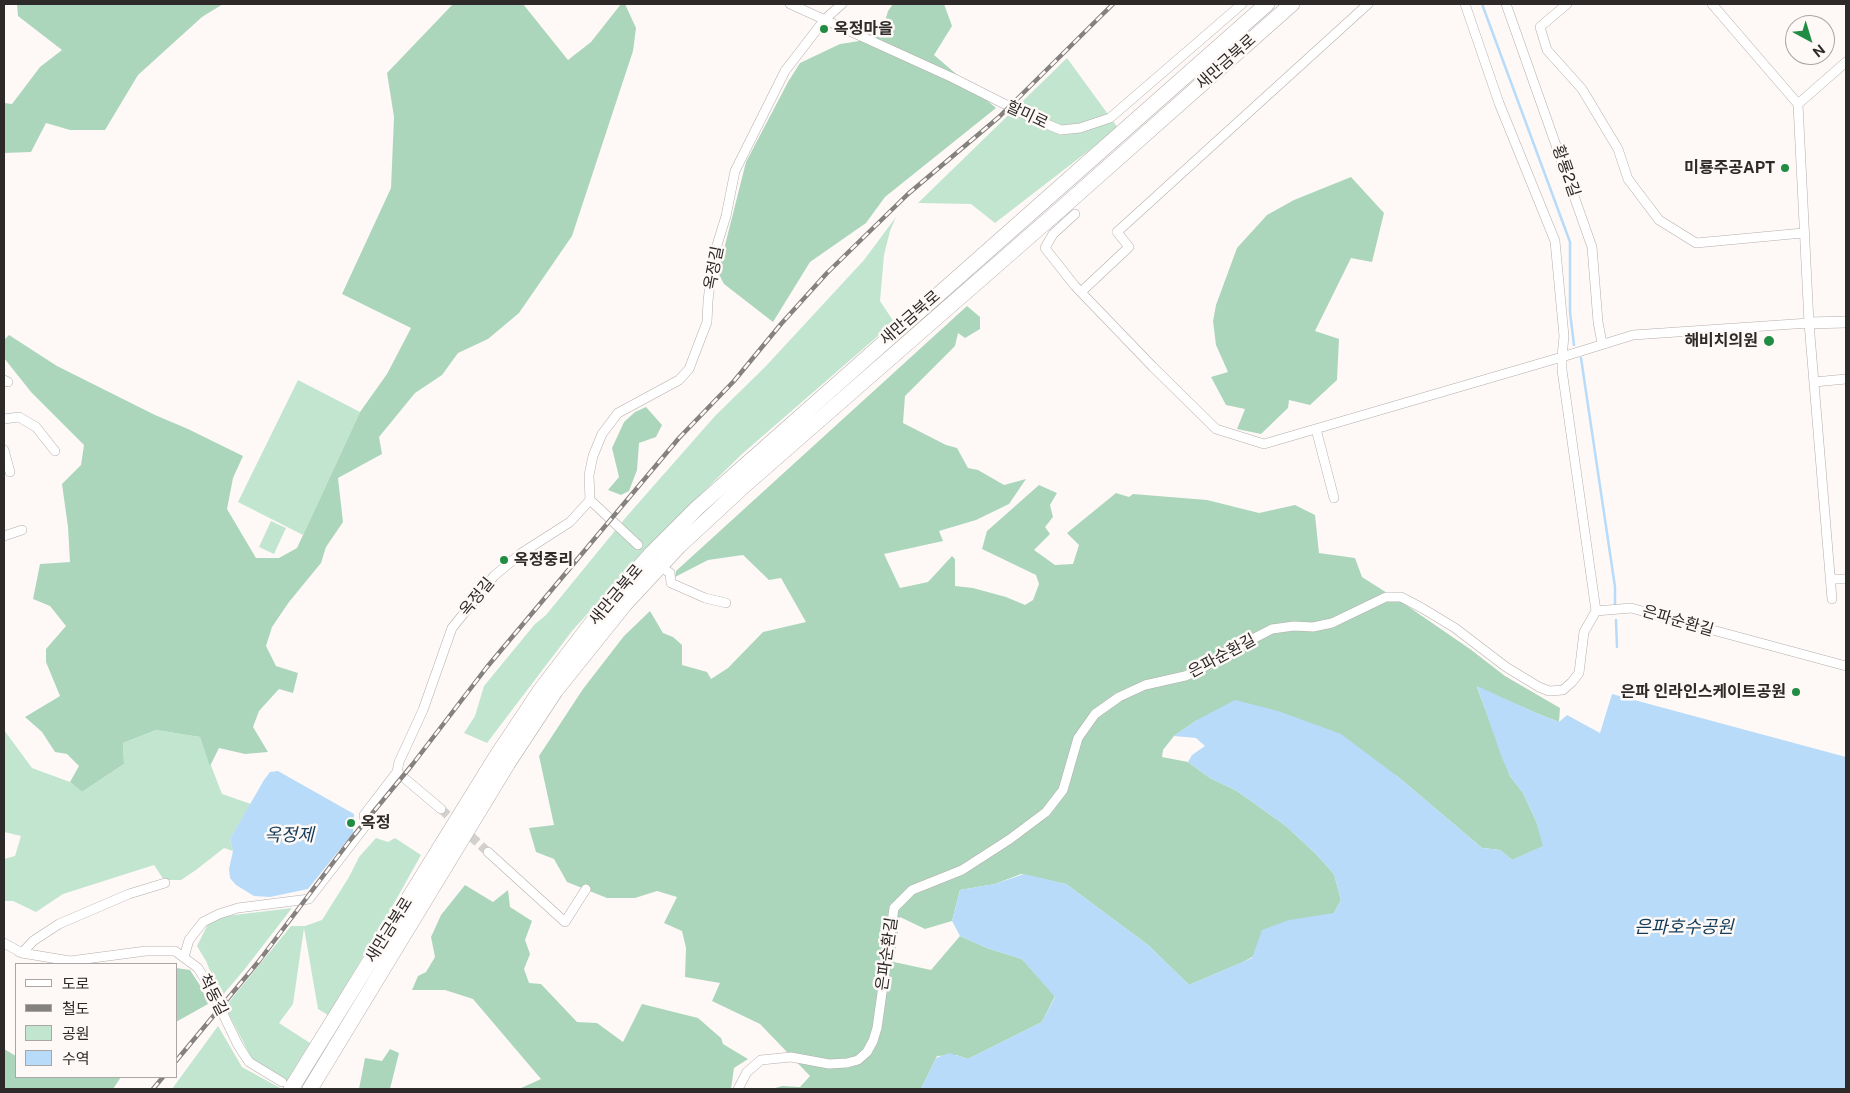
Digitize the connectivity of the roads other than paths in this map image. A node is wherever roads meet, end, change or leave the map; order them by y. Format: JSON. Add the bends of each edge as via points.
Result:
{"nodes":[{"id":1,"x":790,"y":4,"type":"edge"},
{"id":2,"x":842,"y":4,"type":"edge"},
{"id":3,"x":1242,"y":4,"type":"edge"},
{"id":4,"x":1266,"y":4,"type":"edge"},
{"id":5,"x":1292,"y":4,"type":"edge"},
{"id":6,"x":1368,"y":4,"type":"edge"},
{"id":7,"x":1465,"y":4,"type":"edge"},
{"id":8,"x":1506,"y":4,"type":"edge"},
{"id":9,"x":1566,"y":4,"type":"edge"},
{"id":10,"x":1712,"y":4,"type":"edge"},
{"id":11,"x":825,"y":18,"type":"junction"},
{"id":12,"x":1846,"y":62,"type":"edge"},
{"id":13,"x":1798,"y":104,"type":"junction"},
{"id":14,"x":1069,"y":211,"type":"junction"},
{"id":15,"x":1803,"y":233,"type":"junction"},
{"id":16,"x":1081,"y":292,"type":"junction"},
{"id":17,"x":1846,"y":322,"type":"edge"},
{"id":18,"x":1809,"y":323,"type":"junction"},
{"id":19,"x":1602,"y":343,"type":"junction"},
{"id":20,"x":1562,"y":357,"type":"junction"},
{"id":21,"x":1846,"y":380,"type":"edge"},
{"id":22,"x":1814,"y":382,"type":"junction"},
{"id":23,"x":4,"y":419,"type":"edge"},
{"id":24,"x":1316,"y":429,"type":"junction"},
{"id":25,"x":4,"y":450,"type":"edge"},
{"id":26,"x":55,"y":451,"type":"dead end"},
{"id":27,"x":10,"y":472,"type":"dead end"},
{"id":28,"x":1334,"y":498,"type":"dead end"},
{"id":29,"x":590,"y":500,"type":"junction"},
{"id":30,"x":22,"y":530,"type":"dead end"},
{"id":31,"x":4,"y":536,"type":"edge"},
{"id":32,"x":638,"y":546,"type":"dead end"},
{"id":33,"x":667,"y":571,"type":"dead end"},
{"id":34,"x":1830,"y":579,"type":"junction"},
{"id":35,"x":1846,"y":579,"type":"edge"},
{"id":36,"x":1832,"y":599,"type":"dead end"},
{"id":37,"x":726,"y":603,"type":"dead end"},
{"id":38,"x":1596,"y":612,"type":"junction"},
{"id":39,"x":1846,"y":666,"type":"edge"},
{"id":40,"x":397,"y":772,"type":"junction"},
{"id":41,"x":441,"y":809,"type":"tunnel mouth"},
{"id":42,"x":488,"y":852,"type":"tunnel mouth"},
{"id":43,"x":165,"y":882,"type":"dead end"},
{"id":44,"x":586,"y":889,"type":"dead end"},
{"id":45,"x":4,"y":943,"type":"edge"},
{"id":46,"x":4,"y":949,"type":"edge"},
{"id":47,"x":22,"y":953,"type":"junction"},
{"id":48,"x":184,"y":957,"type":"junction"},
{"id":49,"x":287,"y":1086,"type":"edge"},
{"id":50,"x":310,"y":1089,"type":"edge"},
{"id":51,"x":738,"y":1089,"type":"edge"}],
"edges":[{"from":1,"to":11,"type":"street","name":"할미로"},
{"from":2,"to":11,"type":"street","name":"옥정길"},
{"from":3,"to":11,"type":"street","name":"할미로","via":[[1110,118],[1080,128],[1061,130]]},
{"from":4,"to":49,"type":"highway","name":"새만금북로","via":[[696,508],[652,553],[607,603],[542,688]]},
{"from":5,"to":14,"type":"highway","name":"새만금북로","via":[[1092,181]]},
{"from":6,"to":16,"type":"street","via":[[1116,232],[1129,247]]},
{"from":7,"to":20,"type":"street","via":[[1499,103],[1555,241],[1564,336]]},
{"from":8,"to":19,"type":"street","name":"황룡2길","via":[[1592,247]]},
{"from":9,"to":15,"type":"street","via":[[1540,27],[1547,50],[1582,89],[1618,149],[1628,179],[1659,220],[1696,243]]},
{"from":10,"to":13,"type":"street"},
{"from":11,"to":29,"type":"street","name":"옥정길","via":[[785,71],[735,171],[714,258],[707,322],[689,369],[679,380],[618,413],[602,434],[589,474]]},
{"from":12,"to":13,"type":"street"},
{"from":13,"to":15,"type":"street"},
{"from":14,"to":16,"type":"street","via":[[1046,248]]},
{"from":14,"to":50,"type":"highway","name":"새만금북로","via":[[746,484],[678,546],[625,604],[556,690],[508,763]]},
{"from":15,"to":18,"type":"street"},
{"from":16,"to":24,"type":"street","via":[[1216,429],[1264,444]]},
{"from":17,"to":18,"type":"street"},
{"from":18,"to":19,"type":"street","via":[[1633,335]]},
{"from":18,"to":22,"type":"street"},
{"from":19,"to":20,"type":"street"},
{"from":20,"to":24,"type":"street"},
{"from":20,"to":38,"type":"street"},
{"from":21,"to":22,"type":"street"},
{"from":22,"to":34,"type":"street"},
{"from":23,"to":26,"type":"street","via":[[19,417],[36,427]]},
{"from":24,"to":28,"type":"street"},
{"from":25,"to":27,"type":"street"},
{"from":29,"to":32,"type":"street"},
{"from":29,"to":40,"type":"street","name":"옥정길","via":[[570,522],[520,554],[494,576],[452,628]]},
{"from":30,"to":31,"type":"street"},
{"from":33,"to":37,"type":"street","via":[[671,583]]},
{"from":34,"to":35,"type":"street"},
{"from":34,"to":36,"type":"street"},
{"from":38,"to":39,"type":"street","name":"은파순환길","via":[[1631,608]]},
{"from":38,"to":51,"type":"street","name":"은파순환길","via":[[1584,632],[1579,673],[1563,690],[1549,691],[1539,687],[1422,608],[1401,597],[1386,597],[1332,623],[1272,629],[1199,670],[1144,685],[1119,697],[1095,714],[1078,738],[1063,790],[1046,812],[962,870],[912,890],[894,908],[877,1028],[867,1052],[858,1060],[846,1063],[829,1064],[791,1057],[761,1060],[747,1072]]},
{"from":40,"to":41,"type":"street"},
{"from":40,"to":48,"type":"street","name":"옥정길","via":[[364,815],[366,825],[309,899],[238,908],[218,914],[203,922],[189,940]]},
{"from":42,"to":44,"type":"street","via":[[565,922]]},
{"from":43,"to":47,"type":"street","via":[[59,924],[32,941]]},
{"from":45,"to":47,"type":"street","name":"척동길"},
{"from":46,"to":47,"type":"street"},
{"from":47,"to":48,"type":"street","name":"척동길","via":[[70,961],[146,951],[175,951]]},
{"from":48,"to":49,"type":"street","name":"척동길","via":[[198,968],[249,1062]]}]}
